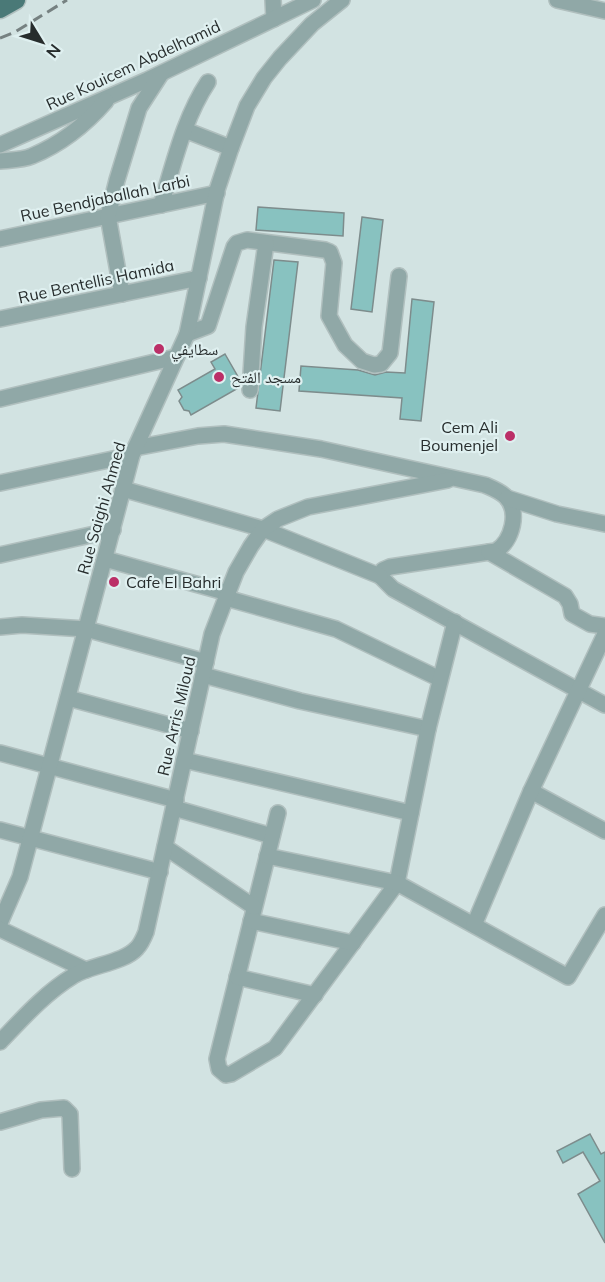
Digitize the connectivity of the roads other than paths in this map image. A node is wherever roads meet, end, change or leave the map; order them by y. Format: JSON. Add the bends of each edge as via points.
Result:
{"nodes":[{"id":1,"x":16,"y":0,"type":"edge"},
{"id":2,"x":273,"y":0,"type":"edge"},
{"id":3,"x":313,"y":0,"type":"edge"},
{"id":4,"x":342,"y":0,"type":"edge"},
{"id":5,"x":557,"y":0,"type":"edge"},
{"id":6,"x":0,"y":9,"type":"edge"},
{"id":7,"x":605,"y":11,"type":"edge"},
{"id":8,"x":274,"y":19,"type":"junction"},
{"id":9,"x":160,"y":74,"type":"junction"},
{"id":10,"x":208,"y":82,"type":"dead end"},
{"id":11,"x":108,"y":98,"type":"junction"},
{"id":12,"x":185,"y":130,"type":"junction"},
{"id":13,"x":0,"y":144,"type":"edge"},
{"id":14,"x":231,"y":148,"type":"junction"},
{"id":15,"x":0,"y":161,"type":"edge"},
{"id":16,"x":217,"y":192,"type":"junction"},
{"id":17,"x":161,"y":205,"type":"junction"},
{"id":18,"x":108,"y":216,"type":"junction"},
{"id":19,"x":0,"y":239,"type":"edge"},
{"id":20,"x":266,"y":243,"type":"junction"},
{"id":21,"x":399,"y":276,"type":"dead end"},
{"id":22,"x":199,"y":278,"type":"junction"},
{"id":23,"x":122,"y":294,"type":"junction"},
{"id":24,"x":0,"y":319,"type":"edge"},
{"id":25,"x":187,"y":334,"type":"junction"},
{"id":26,"x":176,"y":357,"type":"junction"},
{"id":27,"x":250,"y":390,"type":"dead end"},
{"id":28,"x":0,"y":399,"type":"edge"},
{"id":29,"x":133,"y":452,"type":"junction"},
{"id":30,"x":454,"y":478,"type":"junction"},
{"id":31,"x":0,"y":483,"type":"edge"},
{"id":32,"x":123,"y":489,"type":"junction"},
{"id":33,"x":507,"y":498,"type":"junction"},
{"id":34,"x":605,"y":524,"type":"edge"},
{"id":35,"x":263,"y":529,"type":"junction"},
{"id":36,"x":112,"y":530,"type":"junction"},
{"id":37,"x":489,"y":552,"type":"junction"},
{"id":38,"x":0,"y":555,"type":"edge"},
{"id":39,"x":105,"y":559,"type":"junction"},
{"id":40,"x":380,"y":576,"type":"junction"},
{"id":41,"x":227,"y":595,"type":"junction"},
{"id":42,"x":455,"y":622,"type":"junction"},
{"id":43,"x":605,"y":626,"type":"edge"},
{"id":44,"x":0,"y":627,"type":"edge"},
{"id":45,"x":86,"y":629,"type":"junction"},
{"id":46,"x":605,"y":634,"type":"edge"},
{"id":47,"x":205,"y":668,"type":"junction"},
{"id":48,"x":440,"y":679,"type":"junction"},
{"id":49,"x":578,"y":690,"type":"junction"},
{"id":50,"x":68,"y":698,"type":"junction"},
{"id":51,"x":605,"y":705,"type":"edge"},
{"id":52,"x":428,"y":729,"type":"junction"},
{"id":53,"x":191,"y":731,"type":"junction"},
{"id":54,"x":0,"y":753,"type":"edge"},
{"id":55,"x":184,"y":760,"type":"junction"},
{"id":56,"x":50,"y":768,"type":"junction"},
{"id":57,"x":531,"y":791,"type":"junction"},
{"id":58,"x":175,"y":804,"type":"junction"},
{"id":59,"x":278,"y":813,"type":"dead end"},
{"id":60,"x":411,"y":813,"type":"junction"},
{"id":61,"x":0,"y":830,"type":"edge"},
{"id":62,"x":605,"y":831,"type":"edge"},
{"id":63,"x":272,"y":836,"type":"junction"},
{"id":64,"x":31,"y":838,"type":"junction"},
{"id":65,"x":165,"y":847,"type":"junction"},
{"id":66,"x":267,"y":856,"type":"junction"},
{"id":67,"x":160,"y":872,"type":"junction"},
{"id":68,"x":397,"y":883,"type":"junction"},
{"id":69,"x":252,"y":914,"type":"junction"},
{"id":70,"x":605,"y":915,"type":"edge"},
{"id":71,"x":0,"y":923,"type":"edge"},
{"id":72,"x":474,"y":925,"type":"junction"},
{"id":73,"x":0,"y":929,"type":"edge"},
{"id":74,"x":353,"y":943,"type":"junction"},
{"id":75,"x":86,"y":970,"type":"junction"},
{"id":76,"x":237,"y":977,"type":"junction"},
{"id":77,"x":315,"y":994,"type":"junction"},
{"id":78,"x":0,"y":1042,"type":"edge"},
{"id":79,"x":0,"y":1122,"type":"edge"},
{"id":80,"x":72,"y":1169,"type":"dead end"}],
"edges":[{"from":1,"to":6,"type":"main road"},
{"from":2,"to":8,"type":"street"},
{"from":3,"to":8,"type":"street","name":"Rue Kouicem Abdelhamid"},
{"from":4,"to":14,"type":"street","name":"Rue Saighi Ahmed","via":[[312,24],[264,78],[247,106]]},
{"from":5,"to":7,"type":"street"},
{"from":8,"to":9,"type":"street","name":"Rue Kouicem Abdelhamid"},
{"from":9,"to":11,"type":"street","name":"Rue Kouicem Abdelhamid"},
{"from":9,"to":18,"type":"street","via":[[139,108]]},
{"from":10,"to":12,"type":"street"},
{"from":11,"to":13,"type":"street","name":"Rue Kouicem Abdelhamid"},
{"from":11,"to":15,"type":"street","via":[[90,120],[62,140],[30,157]]},
{"from":12,"to":14,"type":"street"},
{"from":12,"to":17,"type":"street"},
{"from":14,"to":16,"type":"street","name":"Rue Saighi Ahmed"},
{"from":16,"to":17,"type":"street","name":"Rue Bendjaballah Larbi"},
{"from":16,"to":22,"type":"street","name":"Rue Saighi Ahmed"},
{"from":17,"to":18,"type":"street","name":"Rue Bendjaballah Larbi"},
{"from":18,"to":19,"type":"street","name":"Rue Bendjaballah Larbi"},
{"from":18,"to":23,"type":"street"},
{"from":20,"to":21,"type":"street","via":[[330,252],[334,262],[329,316],[345,345],[362,361],[374,365],[390,353]]},
{"from":20,"to":25,"type":"street","via":[[237,243],[208,326]]},
{"from":20,"to":27,"type":"street"},
{"from":22,"to":23,"type":"street","name":"Rue Bentellis Hamida"},
{"from":22,"to":25,"type":"street","name":"Rue Saighi Ahmed"},
{"from":23,"to":24,"type":"street","name":"Rue Bentellis Hamida"},
{"from":25,"to":26,"type":"street","name":"Rue Saighi Ahmed"},
{"from":26,"to":28,"type":"street"},
{"from":26,"to":29,"type":"street","name":"Rue Saighi Ahmed"},
{"from":29,"to":30,"type":"street","via":[[198,436],[224,434],[321,448]]},
{"from":29,"to":31,"type":"street"},
{"from":29,"to":32,"type":"street","name":"Rue Saighi Ahmed"},
{"from":30,"to":33,"type":"street","via":[[485,485]]},
{"from":30,"to":35,"type":"street","name":"Rue Arris Miloud","via":[[308,507]]},
{"from":32,"to":35,"type":"street"},
{"from":32,"to":36,"type":"street","name":"Rue Saighi Ahmed"},
{"from":33,"to":34,"type":"street"},
{"from":33,"to":37,"type":"street","via":[[513,516],[510,536],[504,546]]},
{"from":35,"to":40,"type":"street"},
{"from":35,"to":41,"type":"street","name":"Rue Arris Miloud","via":[[236,572]]},
{"from":36,"to":38,"type":"street"},
{"from":36,"to":39,"type":"street","name":"Rue Saighi Ahmed"},
{"from":37,"to":40,"type":"street","via":[[390,567],[382,570]]},
{"from":37,"to":43,"type":"street","via":[[565,596],[572,614],[590,624]]},
{"from":39,"to":41,"type":"street"},
{"from":39,"to":45,"type":"street","name":"Rue Saighi Ahmed"},
{"from":40,"to":42,"type":"street","via":[[393,589]]},
{"from":41,"to":47,"type":"street","name":"Rue Arris Miloud","via":[[212,634]]},
{"from":41,"to":48,"type":"street","via":[[336,628]]},
{"from":42,"to":48,"type":"street"},
{"from":42,"to":49,"type":"street"},
{"from":44,"to":45,"type":"street"},
{"from":45,"to":47,"type":"street"},
{"from":45,"to":50,"type":"street","name":"Rue Saighi Ahmed"},
{"from":46,"to":49,"type":"street"},
{"from":47,"to":52,"type":"street","via":[[300,701]]},
{"from":47,"to":53,"type":"street","name":"Rue Arris Miloud"},
{"from":48,"to":52,"type":"street"},
{"from":49,"to":51,"type":"street"},
{"from":49,"to":57,"type":"street"},
{"from":50,"to":53,"type":"street"},
{"from":50,"to":56,"type":"street","name":"Rue Saighi Ahmed"},
{"from":52,"to":60,"type":"street"},
{"from":53,"to":55,"type":"street","name":"Rue Arris Miloud"},
{"from":54,"to":56,"type":"street"},
{"from":55,"to":58,"type":"street","name":"Rue Arris Miloud"},
{"from":55,"to":60,"type":"street"},
{"from":56,"to":58,"type":"street"},
{"from":56,"to":64,"type":"street","name":"Rue Saighi Ahmed"},
{"from":57,"to":62,"type":"street"},
{"from":57,"to":72,"type":"street"},
{"from":58,"to":63,"type":"street"},
{"from":58,"to":65,"type":"street","name":"Rue Arris Miloud"},
{"from":59,"to":63,"type":"street"},
{"from":60,"to":68,"type":"street"},
{"from":61,"to":64,"type":"street"},
{"from":63,"to":66,"type":"street"},
{"from":64,"to":67,"type":"street"},
{"from":64,"to":71,"type":"street","name":"Rue Saighi Ahmed","via":[[20,877]]},
{"from":65,"to":67,"type":"street","name":"Rue Arris Miloud"},
{"from":65,"to":69,"type":"street"},
{"from":66,"to":68,"type":"street"},
{"from":66,"to":69,"type":"street"},
{"from":67,"to":75,"type":"street","name":"Rue Arris Miloud","via":[[146,932],[137,948]]},
{"from":68,"to":72,"type":"street"},
{"from":68,"to":74,"type":"street"},
{"from":69,"to":74,"type":"street"},
{"from":69,"to":76,"type":"street"},
{"from":70,"to":72,"type":"street","via":[[568,977]]},
{"from":73,"to":75,"type":"street"},
{"from":74,"to":77,"type":"street"},
{"from":75,"to":78,"type":"street","name":"Rue Arris Miloud","via":[[58,986]]},
{"from":76,"to":77,"type":"street"},
{"from":76,"to":77,"type":"street","via":[[217,1059],[219,1070],[226,1075],[275,1048]]},
{"from":79,"to":80,"type":"street","via":[[64,1108],[70,1114]]}]}
